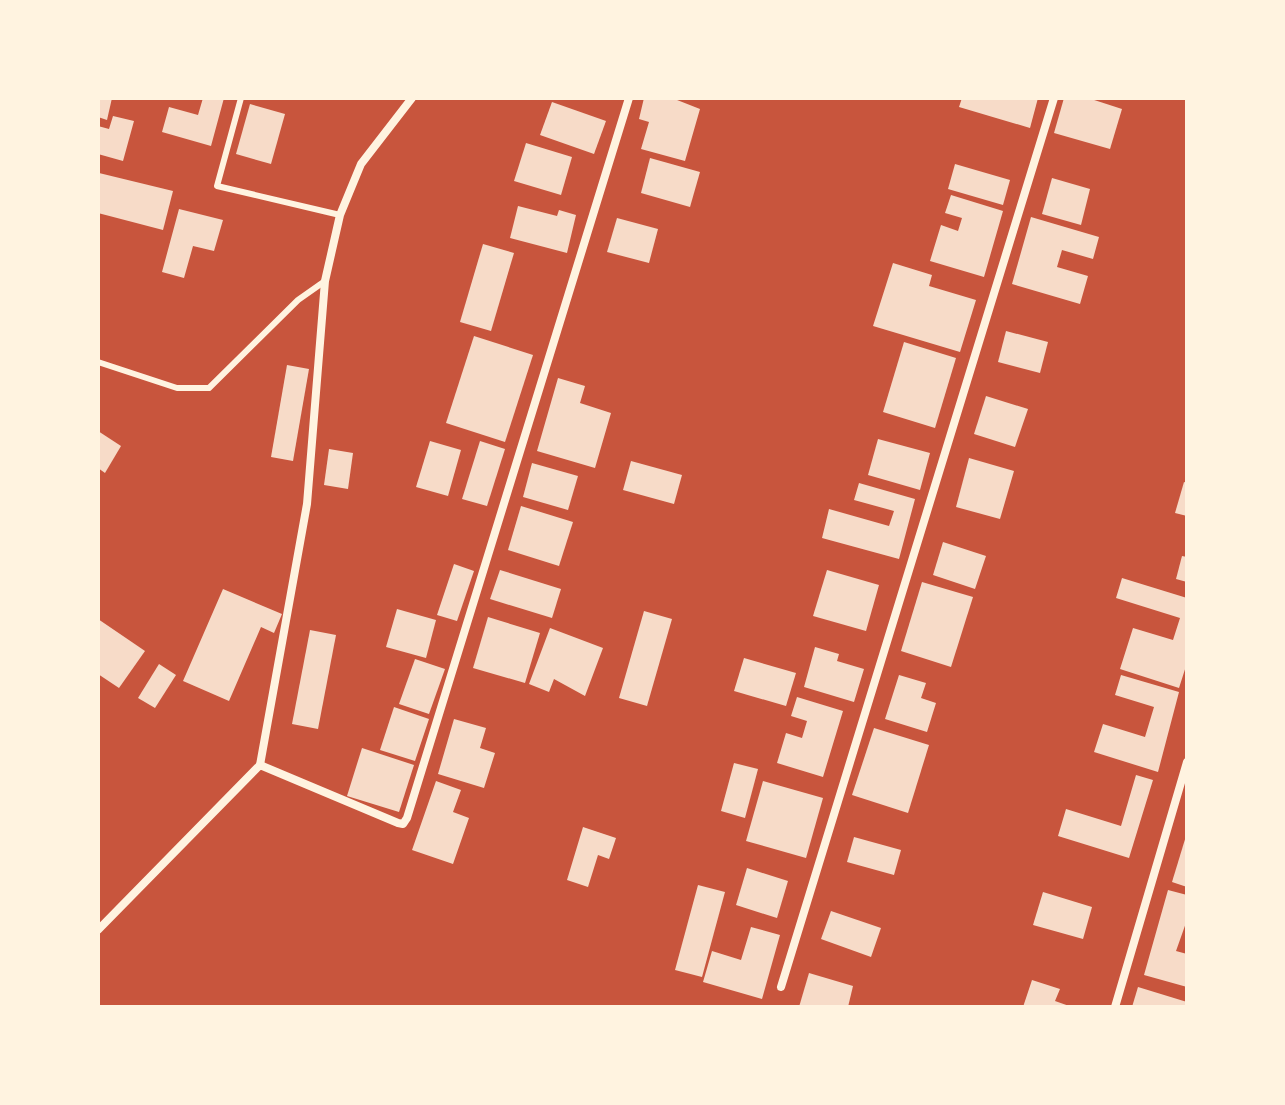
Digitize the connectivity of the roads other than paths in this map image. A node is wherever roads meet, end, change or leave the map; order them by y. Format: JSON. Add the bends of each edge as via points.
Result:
{"nodes":[{"id":1,"x":241,"y":98,"type":"edge"},
{"id":2,"x":412,"y":98,"type":"edge"},
{"id":3,"x":629,"y":98,"type":"edge"},
{"id":4,"x":1054,"y":98,"type":"edge"},
{"id":5,"x":340,"y":215,"type":"junction"},
{"id":6,"x":325,"y":281,"type":"junction"},
{"id":7,"x":98,"y":362,"type":"edge"},
{"id":8,"x":1187,"y":762,"type":"edge"},
{"id":9,"x":260,"y":765,"type":"junction"},
{"id":10,"x":98,"y":930,"type":"edge"},
{"id":11,"x":781,"y":987,"type":"dead end"},
{"id":12,"x":1115,"y":1007,"type":"edge"}],
"edges":[{"from":1,"to":5,"type":"lane","via":[[217,186]]},
{"from":2,"to":5,"type":"street","via":[[361,164]]},
{"from":3,"to":9,"type":"street","via":[[407,818],[398,823]]},
{"from":4,"to":11,"type":"street"},
{"from":5,"to":6,"type":"street"},
{"from":6,"to":7,"type":"lane","via":[[298,300],[209,388],[177,388]]},
{"from":6,"to":9,"type":"street","via":[[307,504]]},
{"from":8,"to":12,"type":"street"},
{"from":9,"to":10,"type":"street"}]}
